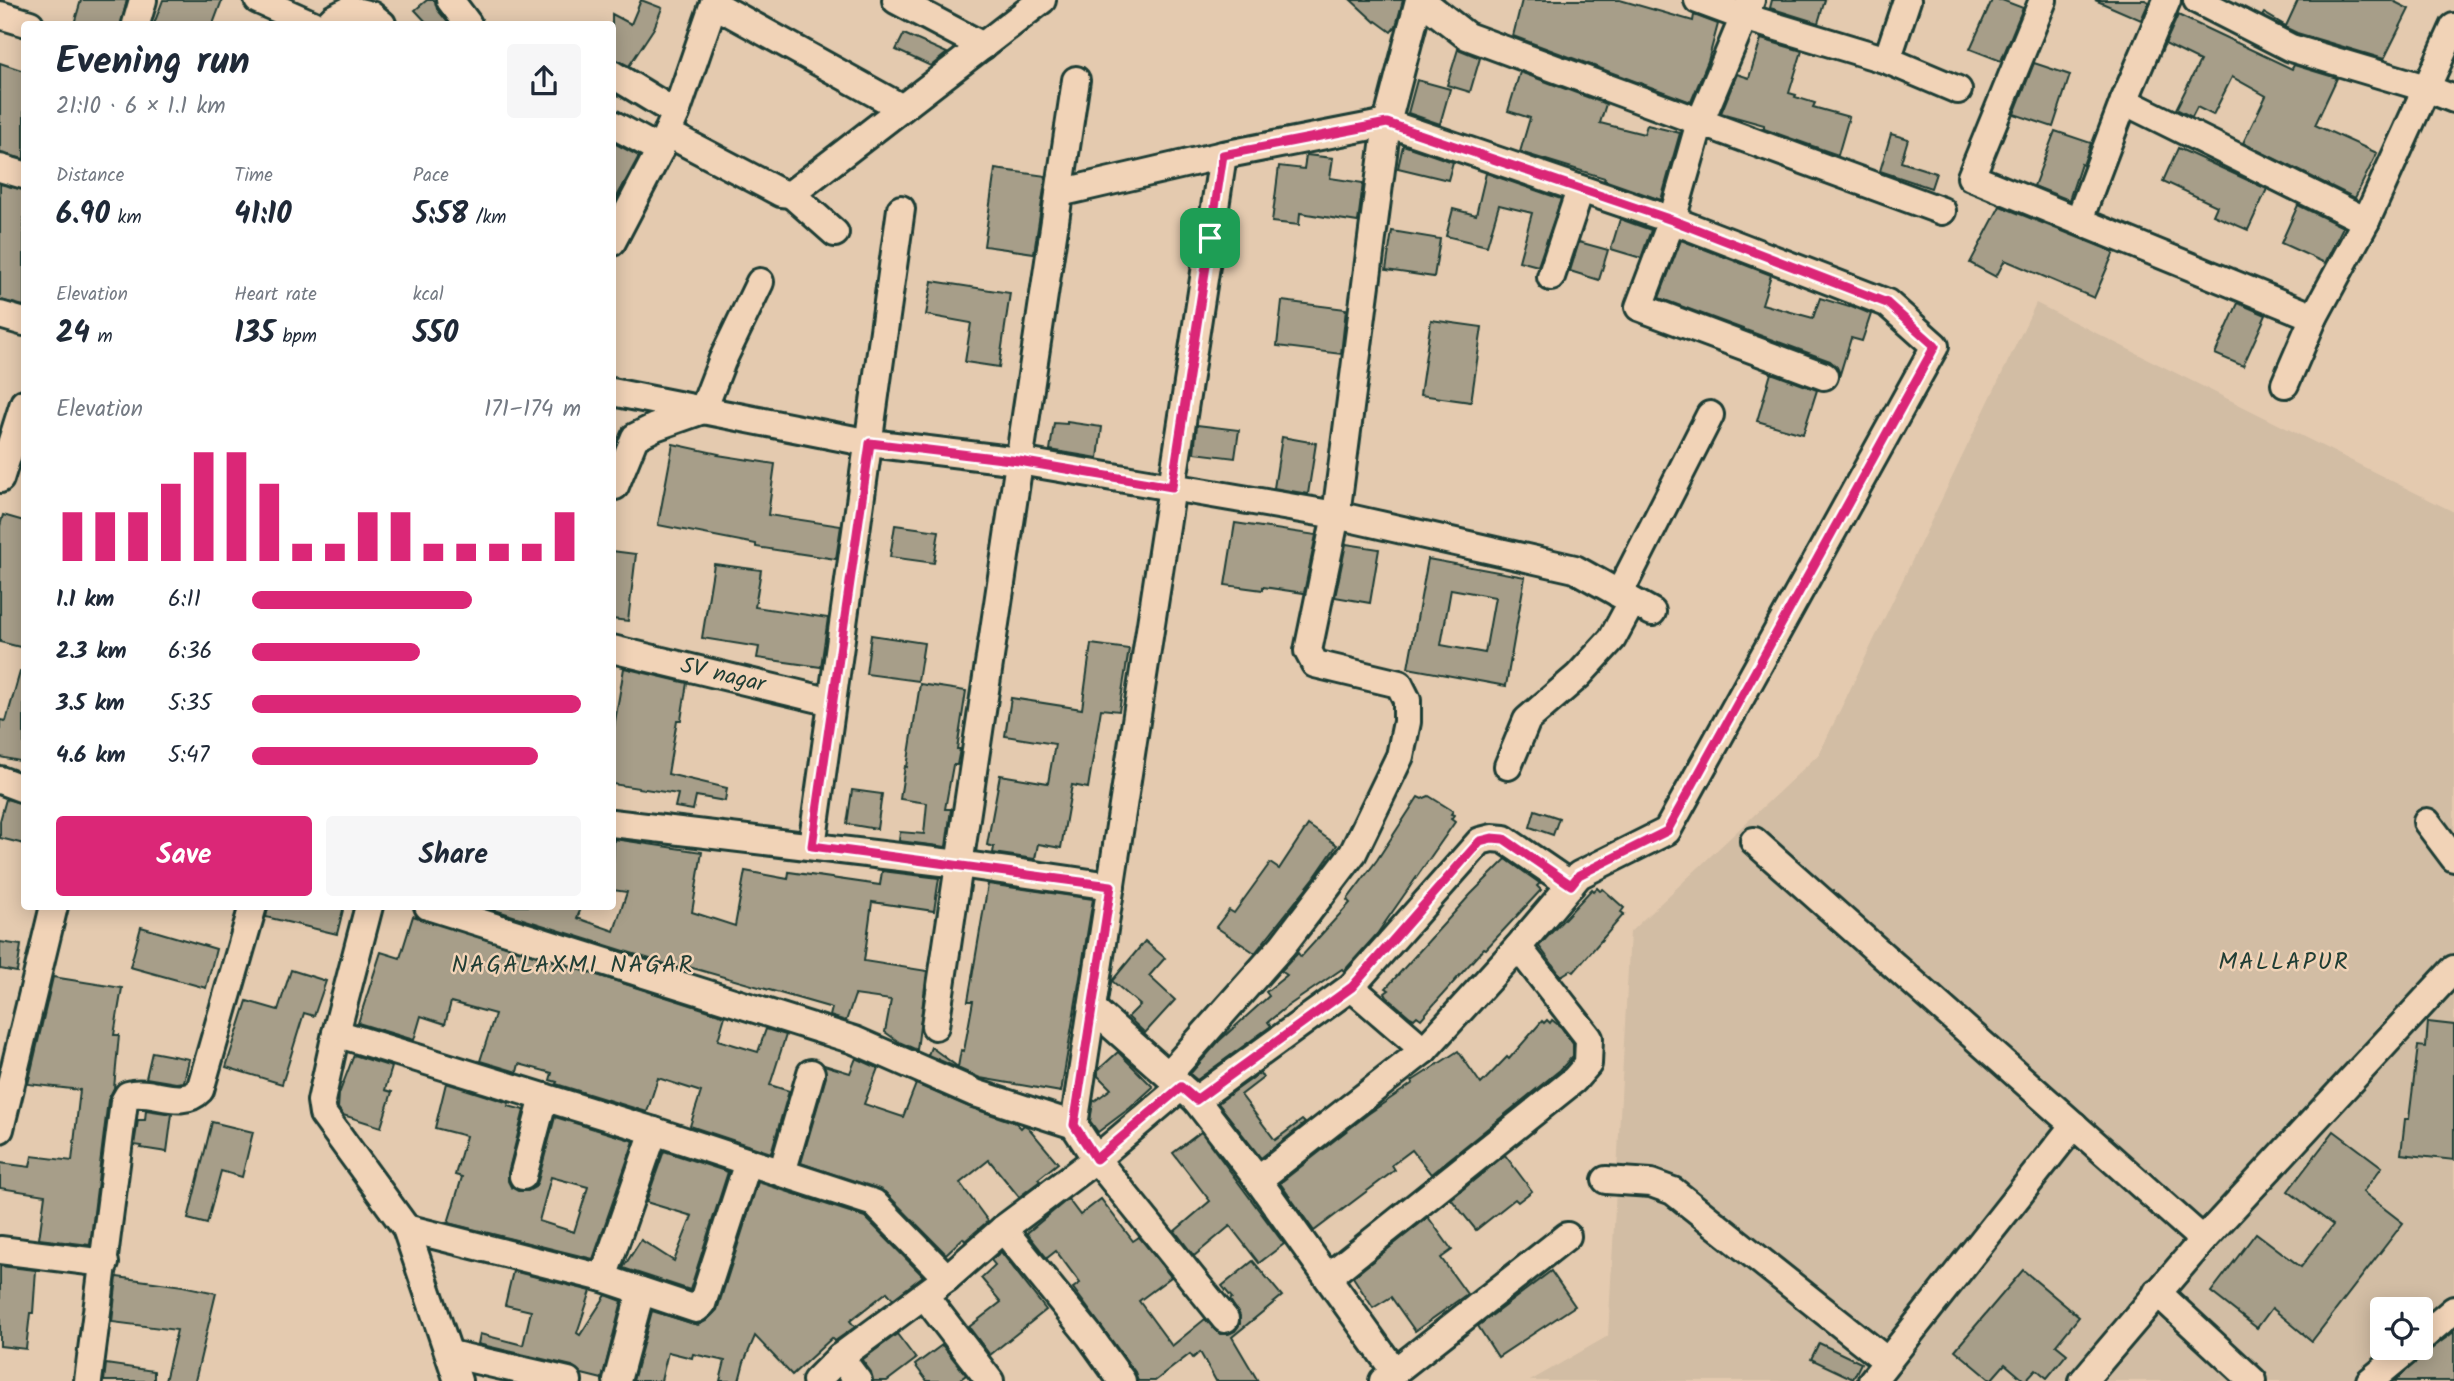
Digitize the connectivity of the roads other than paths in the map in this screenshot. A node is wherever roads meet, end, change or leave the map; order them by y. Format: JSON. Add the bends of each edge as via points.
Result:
{"nodes":[{"id":1,"x":143,"y":0,"type":"edge"},
{"id":2,"x":258,"y":0,"type":"edge"},
{"id":3,"x":450,"y":0,"type":"edge"},
{"id":4,"x":896,"y":0,"type":"edge"},
{"id":5,"x":1042,"y":0,"type":"edge"},
{"id":6,"x":1420,"y":0,"type":"edge"},
{"id":7,"x":1698,"y":0,"type":"edge"},
{"id":8,"x":1907,"y":0,"type":"edge"},
{"id":9,"x":2043,"y":0,"type":"edge"},
{"id":10,"x":2167,"y":0,"type":"edge"},
{"id":11,"x":2197,"y":0,"type":"edge"},
{"id":12,"x":715,"y":2,"type":"edge"},
{"id":13,"x":1747,"y":9,"type":"edge"},
{"id":14,"x":0,"y":15,"type":"edge"},
{"id":15,"x":21,"y":21,"type":"edge"},
{"id":16,"x":137,"y":21,"type":"edge"},
{"id":17,"x":305,"y":21,"type":"edge"},
{"id":18,"x":331,"y":21,"type":"edge"},
{"id":19,"x":379,"y":21,"type":"edge"},
{"id":20,"x":466,"y":21,"type":"edge"},
{"id":21,"x":2454,"y":27,"type":"edge"},
{"id":22,"x":983,"y":46,"type":"junction"},
{"id":23,"x":1887,"y":60,"type":"junction"},
{"id":24,"x":616,"y":78,"type":"edge"},
{"id":25,"x":1076,"y":80,"type":"dead end"},
{"id":26,"x":2426,"y":88,"type":"junction"},
{"id":27,"x":1958,"y":90,"type":"dead end"},
{"id":28,"x":2454,"y":99,"type":"edge"},
{"id":29,"x":2124,"y":101,"type":"junction"},
{"id":30,"x":902,"y":108,"type":"junction"},
{"id":31,"x":1700,"y":122,"type":"junction"},
{"id":32,"x":1387,"y":123,"type":"junction"},
{"id":33,"x":616,"y":124,"type":"edge"},
{"id":34,"x":668,"y":132,"type":"junction"},
{"id":35,"x":1223,"y":155,"type":"junction"},
{"id":36,"x":0,"y":167,"type":"edge"},
{"id":37,"x":21,"y":174,"type":"edge"},
{"id":38,"x":1580,"y":190,"type":"junction"},
{"id":39,"x":1059,"y":193,"type":"junction"},
{"id":40,"x":791,"y":194,"type":"junction"},
{"id":41,"x":901,"y":209,"type":"dead end"},
{"id":42,"x":1941,"y":211,"type":"dead end"},
{"id":43,"x":1672,"y":220,"type":"junction"},
{"id":44,"x":2080,"y":220,"type":"junction"},
{"id":45,"x":2366,"y":221,"type":"junction"},
{"id":46,"x":835,"y":233,"type":"dead end"},
{"id":47,"x":616,"y":234,"type":"edge"},
{"id":48,"x":1551,"y":277,"type":"dead end"},
{"id":49,"x":760,"y":282,"type":"dead end"},
{"id":50,"x":0,"y":315,"type":"edge"},
{"id":51,"x":2314,"y":317,"type":"junction"},
{"id":52,"x":21,"y":321,"type":"edge"},
{"id":53,"x":1824,"y":376,"type":"dead end"},
{"id":54,"x":2285,"y":384,"type":"dead end"},
{"id":55,"x":616,"y":393,"type":"edge"},
{"id":56,"x":703,"y":410,"type":"junction"},
{"id":57,"x":21,"y":415,"type":"edge"},
{"id":58,"x":1710,"y":415,"type":"dead end"},
{"id":59,"x":870,"y":443,"type":"junction"},
{"id":60,"x":1019,"y":461,"type":"junction"},
{"id":61,"x":7,"y":474,"type":"edge"},
{"id":62,"x":616,"y":484,"type":"edge"},
{"id":63,"x":1172,"y":487,"type":"junction"},
{"id":64,"x":1336,"y":515,"type":"junction"},
{"id":65,"x":1634,"y":603,"type":"junction"},
{"id":66,"x":616,"y":650,"type":"edge"},
{"id":67,"x":832,"y":702,"type":"junction"},
{"id":68,"x":1508,"y":766,"type":"dead end"},
{"id":69,"x":0,"y":780,"type":"edge"},
{"id":70,"x":21,"y":788,"type":"edge"},
{"id":71,"x":2427,"y":822,"type":"dead end"},
{"id":72,"x":616,"y":823,"type":"edge"},
{"id":73,"x":1754,"y":841,"type":"dead end"},
{"id":74,"x":812,"y":846,"type":"junction"},
{"id":75,"x":2454,"y":858,"type":"edge"},
{"id":76,"x":959,"y":864,"type":"junction"},
{"id":77,"x":1571,"y":885,"type":"junction"},
{"id":78,"x":1111,"y":886,"type":"junction"},
{"id":79,"x":53,"y":910,"type":"edge"},
{"id":80,"x":252,"y":910,"type":"edge"},
{"id":81,"x":368,"y":910,"type":"edge"},
{"id":82,"x":441,"y":910,"type":"edge"},
{"id":83,"x":1518,"y":947,"type":"junction"},
{"id":84,"x":2454,"y":969,"type":"edge"},
{"id":85,"x":1352,"y":987,"type":"junction"},
{"id":86,"x":1092,"y":1008,"type":"junction"},
{"id":87,"x":934,"y":1026,"type":"dead end"},
{"id":88,"x":336,"y":1033,"type":"junction"},
{"id":89,"x":1424,"y":1050,"type":"junction"},
{"id":90,"x":811,"y":1073,"type":"dead end"},
{"id":91,"x":1182,"y":1087,"type":"junction"},
{"id":92,"x":544,"y":1097,"type":"junction"},
{"id":93,"x":1074,"y":1125,"type":"junction"},
{"id":94,"x":2074,"y":1125,"type":"junction"},
{"id":95,"x":0,"y":1129,"type":"edge"},
{"id":96,"x":654,"y":1131,"type":"junction"},
{"id":97,"x":1096,"y":1159,"type":"junction"},
{"id":98,"x":748,"y":1162,"type":"junction"},
{"id":99,"x":782,"y":1173,"type":"junction"},
{"id":100,"x":523,"y":1176,"type":"dead end"},
{"id":101,"x":1258,"y":1180,"type":"junction"},
{"id":102,"x":1606,"y":1180,"type":"dead end"},
{"id":103,"x":406,"y":1228,"type":"junction"},
{"id":104,"x":1003,"y":1229,"type":"junction"},
{"id":105,"x":1567,"y":1236,"type":"dead end"},
{"id":106,"x":2203,"y":1240,"type":"junction"},
{"id":107,"x":0,"y":1250,"type":"edge"},
{"id":108,"x":105,"y":1263,"type":"junction"},
{"id":109,"x":1328,"y":1276,"type":"junction"},
{"id":110,"x":603,"y":1278,"type":"junction"},
{"id":111,"x":947,"y":1278,"type":"junction"},
{"id":112,"x":641,"y":1291,"type":"junction"},
{"id":113,"x":2157,"y":1292,"type":"junction"},
{"id":114,"x":924,"y":1295,"type":"junction"},
{"id":115,"x":2454,"y":1310,"type":"edge"},
{"id":116,"x":1225,"y":1319,"type":"dead end"},
{"id":117,"x":2433,"y":1328,"type":"edge"},
{"id":118,"x":450,"y":1354,"type":"junction"},
{"id":119,"x":840,"y":1357,"type":"junction"},
{"id":120,"x":2395,"y":1360,"type":"edge"},
{"id":121,"x":1880,"y":1371,"type":"edge"},
{"id":122,"x":1389,"y":1376,"type":"edge"},
{"id":123,"x":88,"y":1381,"type":"edge"},
{"id":124,"x":457,"y":1381,"type":"edge"},
{"id":125,"x":568,"y":1381,"type":"edge"},
{"id":126,"x":617,"y":1381,"type":"edge"},
{"id":127,"x":817,"y":1381,"type":"edge"},
{"id":128,"x":858,"y":1381,"type":"edge"},
{"id":129,"x":990,"y":1381,"type":"edge"},
{"id":130,"x":1122,"y":1381,"type":"edge"},
{"id":131,"x":2083,"y":1381,"type":"edge"},
{"id":132,"x":2253,"y":1381,"type":"edge"},
{"id":133,"x":2370,"y":1381,"type":"edge"}],
"edges":[{"from":1,"to":16,"type":"street"},
{"from":2,"to":17,"type":"street"},
{"from":3,"to":20,"type":"street"},
{"from":4,"to":22,"type":"street"},
{"from":5,"to":22,"type":"street"},
{"from":6,"to":31,"type":"street","via":[[1467,36]]},
{"from":6,"to":32,"type":"street"},
{"from":7,"to":13,"type":"street"},
{"from":8,"to":23,"type":"street"},
{"from":9,"to":44,"type":"street","via":[[1971,177]]},
{"from":10,"to":29,"type":"street"},
{"from":11,"to":26,"type":"street","via":[[2291,48]]},
{"from":12,"to":30,"type":"street"},
{"from":12,"to":34,"type":"street"},
{"from":13,"to":23,"type":"street"},
{"from":13,"to":31,"type":"street"},
{"from":14,"to":15,"type":"street"},
{"from":18,"to":19,"type":"street","via":[[350,10]]},
{"from":21,"to":26,"type":"street"},
{"from":22,"to":30,"type":"street"},
{"from":23,"to":27,"type":"street"},
{"from":24,"to":34,"type":"street"},
{"from":25,"to":39,"type":"street"},
{"from":26,"to":28,"type":"street"},
{"from":26,"to":45,"type":"street"},
{"from":29,"to":44,"type":"street"},
{"from":29,"to":45,"type":"street"},
{"from":30,"to":40,"type":"street"},
{"from":31,"to":42,"type":"street"},
{"from":31,"to":43,"type":"street"},
{"from":32,"to":35,"type":"street"},
{"from":32,"to":38,"type":"street"},
{"from":32,"to":64,"type":"street"},
{"from":33,"to":34,"type":"street"},
{"from":34,"to":40,"type":"street","via":[[781,193]]},
{"from":34,"to":47,"type":"street"},
{"from":35,"to":39,"type":"street"},
{"from":35,"to":63,"type":"street"},
{"from":36,"to":37,"type":"street"},
{"from":38,"to":43,"type":"street"},
{"from":38,"to":48,"type":"street"},
{"from":39,"to":60,"type":"street"},
{"from":40,"to":46,"type":"street"},
{"from":41,"to":59,"type":"street"},
{"from":43,"to":53,"type":"street","via":[[1639,307]]},
{"from":43,"to":77,"type":"street","via":[[1887,303],[1935,346],[1667,831],[1579,875]]},
{"from":44,"to":51,"type":"street"},
{"from":45,"to":51,"type":"street"},
{"from":49,"to":56,"type":"street"},
{"from":50,"to":52,"type":"street"},
{"from":51,"to":54,"type":"street"},
{"from":55,"to":56,"type":"street"},
{"from":56,"to":59,"type":"street"},
{"from":56,"to":62,"type":"street","via":[[635,437]]},
{"from":57,"to":61,"type":"street"},
{"from":58,"to":65,"type":"street"},
{"from":59,"to":60,"type":"street"},
{"from":59,"to":67,"type":"street"},
{"from":60,"to":63,"type":"street"},
{"from":60,"to":76,"type":"street"},
{"from":63,"to":64,"type":"street"},
{"from":63,"to":78,"type":"street"},
{"from":64,"to":65,"type":"street","via":[[1575,569]]},
{"from":64,"to":91,"type":"street","via":[[1308,651],[1315,664],[1399,684],[1407,700],[1401,756],[1353,853]]},
{"from":65,"to":68,"type":"street","via":[[1612,639],[1527,720]]},
{"from":66,"to":67,"type":"street","name":"SV nagar"},
{"from":67,"to":74,"type":"street"},
{"from":69,"to":70,"type":"street"},
{"from":71,"to":75,"type":"street"},
{"from":72,"to":74,"type":"street"},
{"from":73,"to":94,"type":"street"},
{"from":74,"to":76,"type":"street"},
{"from":76,"to":78,"type":"street"},
{"from":76,"to":87,"type":"street"},
{"from":77,"to":83,"type":"street"},
{"from":77,"to":85,"type":"street","via":[[1504,839],[1480,841]]},
{"from":78,"to":86,"type":"street"},
{"from":79,"to":95,"type":"street"},
{"from":80,"to":108,"type":"street","via":[[200,1090],[185,1099],[137,1092],[124,1102]]},
{"from":81,"to":88,"type":"street"},
{"from":82,"to":93,"type":"street","via":[[854,1040],[975,1093]]},
{"from":83,"to":89,"type":"street"},
{"from":83,"to":109,"type":"street","via":[[1589,1038],[1588,1063],[1574,1080]]},
{"from":84,"to":106,"type":"street"},
{"from":85,"to":89,"type":"street"},
{"from":85,"to":91,"type":"street"},
{"from":86,"to":91,"type":"street"},
{"from":86,"to":93,"type":"street"},
{"from":88,"to":92,"type":"street"},
{"from":88,"to":103,"type":"street","via":[[321,1101],[323,1114]]},
{"from":89,"to":101,"type":"street"},
{"from":90,"to":99,"type":"street"},
{"from":91,"to":97,"type":"street"},
{"from":91,"to":101,"type":"street"},
{"from":92,"to":96,"type":"street"},
{"from":92,"to":100,"type":"street"},
{"from":93,"to":97,"type":"street"},
{"from":94,"to":106,"type":"street"},
{"from":94,"to":121,"type":"street"},
{"from":96,"to":98,"type":"street"},
{"from":96,"to":110,"type":"street"},
{"from":97,"to":104,"type":"street"},
{"from":97,"to":116,"type":"street"},
{"from":98,"to":99,"type":"street"},
{"from":98,"to":112,"type":"street","via":[[700,1307]]},
{"from":99,"to":111,"type":"street","via":[[874,1203]]},
{"from":101,"to":109,"type":"street"},
{"from":102,"to":121,"type":"street","via":[[1651,1183],[1673,1191]]},
{"from":103,"to":110,"type":"street"},
{"from":103,"to":118,"type":"street"},
{"from":104,"to":111,"type":"street"},
{"from":104,"to":130,"type":"street"},
{"from":105,"to":122,"type":"street"},
{"from":106,"to":113,"type":"street"},
{"from":107,"to":108,"type":"street"},
{"from":108,"to":123,"type":"street"},
{"from":109,"to":122,"type":"street"},
{"from":110,"to":112,"type":"street"},
{"from":111,"to":114,"type":"street"},
{"from":112,"to":126,"type":"street"},
{"from":113,"to":131,"type":"street"},
{"from":113,"to":132,"type":"street"},
{"from":114,"to":119,"type":"street"},
{"from":114,"to":129,"type":"street"},
{"from":115,"to":117,"type":"street"},
{"from":118,"to":124,"type":"street"},
{"from":118,"to":125,"type":"street"},
{"from":119,"to":127,"type":"street"},
{"from":119,"to":128,"type":"street"},
{"from":120,"to":133,"type":"street"}]}
